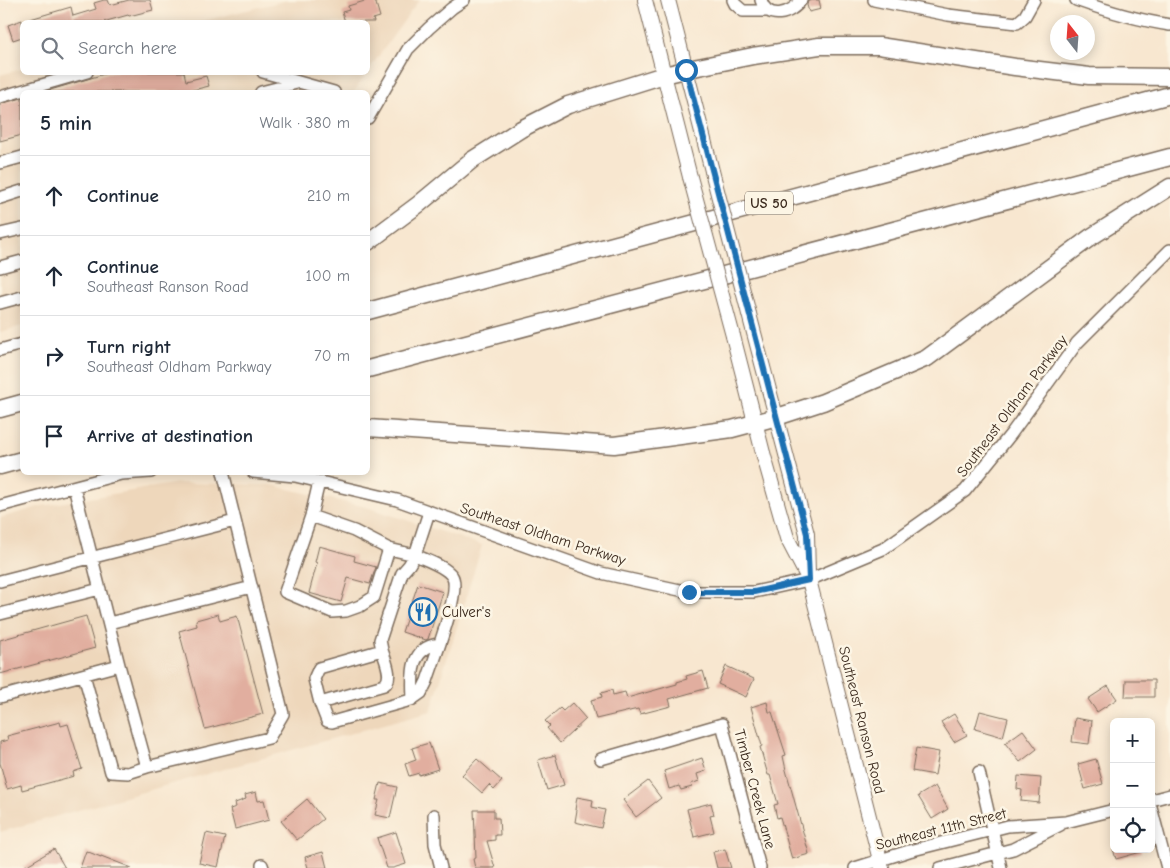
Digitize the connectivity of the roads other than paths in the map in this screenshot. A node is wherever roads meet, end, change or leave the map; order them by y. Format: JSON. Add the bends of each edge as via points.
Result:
{"nodes":[{"id":1,"x":464,"y":0,"type":"edge"},
{"id":2,"x":645,"y":0,"type":"edge"},
{"id":3,"x":668,"y":0,"type":"edge"},
{"id":4,"x":734,"y":0,"type":"edge"},
{"id":5,"x":760,"y":0,"type":"edge"},
{"id":6,"x":801,"y":0,"type":"edge"},
{"id":7,"x":874,"y":0,"type":"edge"},
{"id":8,"x":1034,"y":0,"type":"edge"},
{"id":9,"x":1076,"y":0,"type":"edge"},
{"id":10,"x":766,"y":10,"type":"junction"},
{"id":11,"x":1170,"y":25,"type":"edge"},
{"id":12,"x":686,"y":70,"type":"junction"},
{"id":13,"x":77,"y":75,"type":"edge"},
{"id":14,"x":272,"y":75,"type":"edge"},
{"id":15,"x":664,"y":75,"type":"junction"},
{"id":16,"x":1170,"y":77,"type":"edge"},
{"id":17,"x":297,"y":83,"type":"junction"},
{"id":18,"x":24,"y":90,"type":"edge"},
{"id":19,"x":269,"y":90,"type":"edge"},
{"id":20,"x":326,"y":90,"type":"edge"},
{"id":21,"x":20,"y":91,"type":"edge"},
{"id":22,"x":1170,"y":95,"type":"edge"},
{"id":23,"x":0,"y":97,"type":"edge"},
{"id":24,"x":370,"y":112,"type":"edge"},
{"id":25,"x":1170,"y":157,"type":"edge"},
{"id":26,"x":20,"y":158,"type":"edge"},
{"id":27,"x":0,"y":163,"type":"edge"},
{"id":28,"x":1170,"y":187,"type":"edge"},
{"id":29,"x":20,"y":192,"type":"edge"},
{"id":30,"x":0,"y":198,"type":"edge"},
{"id":31,"x":20,"y":229,"type":"edge"},
{"id":32,"x":0,"y":234,"type":"edge"},
{"id":33,"x":370,"y":241,"type":"edge"},
{"id":34,"x":1170,"y":250,"type":"edge"},
{"id":35,"x":20,"y":262,"type":"edge"},
{"id":36,"x":0,"y":267,"type":"edge"},
{"id":37,"x":20,"y":298,"type":"edge"},
{"id":38,"x":0,"y":303,"type":"edge"},
{"id":39,"x":370,"y":310,"type":"edge"},
{"id":40,"x":20,"y":345,"type":"edge"},
{"id":41,"x":0,"y":350,"type":"edge"},
{"id":42,"x":370,"y":368,"type":"edge"},
{"id":43,"x":20,"y":404,"type":"edge"},
{"id":44,"x":0,"y":409,"type":"edge"},
{"id":45,"x":777,"y":417,"type":"junction"},
{"id":46,"x":756,"y":423,"type":"junction"},
{"id":47,"x":370,"y":428,"type":"edge"},
{"id":48,"x":20,"y":461,"type":"edge"},
{"id":49,"x":0,"y":466,"type":"edge"},
{"id":50,"x":20,"y":468,"type":"edge"},
{"id":51,"x":0,"y":473,"type":"edge"},
{"id":52,"x":117,"y":475,"type":"edge"},
{"id":53,"x":224,"y":475,"type":"edge"},
{"id":54,"x":284,"y":475,"type":"edge"},
{"id":55,"x":319,"y":482,"type":"junction"},
{"id":56,"x":74,"y":486,"type":"junction"},
{"id":57,"x":0,"y":506,"type":"edge"},
{"id":58,"x":429,"y":512,"type":"junction"},
{"id":59,"x":310,"y":516,"type":"junction"},
{"id":60,"x":235,"y":521,"type":"junction"},
{"id":61,"x":389,"y":549,"type":"junction"},
{"id":62,"x":414,"y":555,"type":"junction"},
{"id":63,"x":91,"y":557,"type":"junction"},
{"id":64,"x":809,"y":580,"type":"junction"},
{"id":65,"x":0,"y":581,"type":"edge"},
{"id":66,"x":252,"y":587,"type":"junction"},
{"id":67,"x":100,"y":589,"type":"junction"},
{"id":68,"x":0,"y":614,"type":"edge"},
{"id":69,"x":109,"y":623,"type":"junction"},
{"id":70,"x":439,"y":644,"type":"junction"},
{"id":71,"x":382,"y":650,"type":"junction"},
{"id":72,"x":119,"y":665,"type":"junction"},
{"id":73,"x":84,"y":675,"type":"junction"},
{"id":74,"x":0,"y":697,"type":"edge"},
{"id":75,"x":414,"y":699,"type":"junction"},
{"id":76,"x":320,"y":702,"type":"junction"},
{"id":77,"x":600,"y":759,"type":"dead end"},
{"id":78,"x":147,"y":767,"type":"junction"},
{"id":79,"x":979,"y":772,"type":"dead end"},
{"id":80,"x":1170,"y":795,"type":"edge"},
{"id":81,"x":1155,"y":799,"type":"edge"},
{"id":82,"x":1151,"y":808,"type":"edge"},
{"id":83,"x":1110,"y":811,"type":"edge"},
{"id":84,"x":434,"y":815,"type":"dead end"},
{"id":85,"x":1066,"y":822,"type":"junction"},
{"id":86,"x":991,"y":830,"type":"junction"},
{"id":87,"x":998,"y":853,"type":"junction"},
{"id":88,"x":881,"y":864,"type":"edge"},
{"id":89,"x":441,"y":868,"type":"edge"},
{"id":90,"x":760,"y":868,"type":"edge"},
{"id":91,"x":855,"y":868,"type":"edge"},
{"id":92,"x":940,"y":868,"type":"edge"},
{"id":93,"x":1002,"y":868,"type":"edge"},
{"id":94,"x":1167,"y":868,"type":"edge"}],
"edges":[{"from":1,"to":24,"type":"street","via":[[408,49]]},
{"from":2,"to":15,"type":"main road","name":"Southeast Ranson Road"},
{"from":3,"to":12,"type":"main road","name":"Southeast Ranson Road"},
{"from":4,"to":10,"type":"street","via":[[743,11]]},
{"from":5,"to":10,"type":"street"},
{"from":6,"to":10,"type":"street","via":[[790,11],[781,14]]},
{"from":7,"to":8,"type":"street","via":[[948,15],[1017,23]]},
{"from":9,"to":11,"type":"street","via":[[1114,14]]},
{"from":12,"to":15,"type":"highway"},
{"from":12,"to":16,"type":"highway","via":[[819,46],[879,46],[1089,76]]},
{"from":12,"to":45,"type":"main road","name":"Southeast Ranson Road","bridge":true},
{"from":13,"to":18,"type":"street"},
{"from":14,"to":17,"type":"street"},
{"from":15,"to":33,"type":"highway","via":[[568,105],[521,130],[472,160]]},
{"from":15,"to":46,"type":"main road","name":"Southeast Ranson Road","bridge":true},
{"from":17,"to":19,"type":"street"},
{"from":17,"to":20,"type":"street"},
{"from":21,"to":23,"type":"street"},
{"from":22,"to":39,"type":"highway","number":"US 50"},
{"from":25,"to":42,"type":"highway"},
{"from":26,"to":27,"type":"street"},
{"from":28,"to":45,"type":"highway","via":[[1091,237],[927,358],[823,402]]},
{"from":29,"to":30,"type":"street"},
{"from":31,"to":32,"type":"street"},
{"from":34,"to":64,"type":"street","name":"Southeast Oldham Parkway","via":[[1077,343],[965,491],[883,549]]},
{"from":35,"to":36,"type":"street"},
{"from":37,"to":38,"type":"street"},
{"from":40,"to":41,"type":"street"},
{"from":43,"to":44,"type":"highway"},
{"from":45,"to":46,"type":"highway"},
{"from":45,"to":64,"type":"main road","name":"Southeast Ranson Road","via":[[807,534]]},
{"from":46,"to":47,"type":"highway","via":[[614,446]]},
{"from":46,"to":64,"type":"main road","name":"Southeast Ranson Road","via":[[788,538]]},
{"from":48,"to":49,"type":"highway"},
{"from":50,"to":51,"type":"highway"},
{"from":52,"to":56,"type":"street"},
{"from":53,"to":60,"type":"street"},
{"from":54,"to":55,"type":"street","name":"Southeast Oldham Parkway"},
{"from":55,"to":58,"type":"street","name":"Southeast Oldham Parkway","via":[[397,500]]},
{"from":55,"to":59,"type":"street"},
{"from":56,"to":57,"type":"street"},
{"from":56,"to":63,"type":"street"},
{"from":58,"to":62,"type":"street"},
{"from":58,"to":64,"type":"street","name":"Southeast Oldham Parkway","via":[[601,573],[689,592],[754,592]]},
{"from":59,"to":61,"type":"street","via":[[354,531]]},
{"from":59,"to":61,"type":"street","via":[[286,592],[332,612],[346,611],[374,597]]},
{"from":60,"to":63,"type":"street"},
{"from":60,"to":66,"type":"street"},
{"from":61,"to":62,"type":"street"},
{"from":62,"to":70,"type":"street","via":[[443,569],[455,584]]},
{"from":62,"to":71,"type":"street","via":[[410,566],[402,573],[380,640]]},
{"from":63,"to":65,"type":"street"},
{"from":63,"to":67,"type":"street"},
{"from":64,"to":88,"type":"main road","name":"Southeast Ranson Road"},
{"from":66,"to":69,"type":"street"},
{"from":66,"to":78,"type":"street","via":[[283,714],[269,738]]},
{"from":67,"to":68,"type":"street"},
{"from":67,"to":69,"type":"street"},
{"from":69,"to":72,"type":"street"},
{"from":70,"to":75,"type":"street","via":[[422,693]]},
{"from":70,"to":75,"type":"street","via":[[431,645],[418,656],[414,666]]},
{"from":71,"to":76,"type":"street","via":[[318,668],[314,679]]},
{"from":71,"to":76,"type":"street","via":[[388,682]]},
{"from":72,"to":73,"type":"street"},
{"from":72,"to":78,"type":"street"},
{"from":73,"to":74,"type":"street"},
{"from":73,"to":78,"type":"street","via":[[111,772],[128,773]]},
{"from":75,"to":76,"type":"street","via":[[332,722],[327,721]]},
{"from":77,"to":90,"type":"street","name":"Timber Creek Lane","via":[[722,724]]},
{"from":79,"to":86,"type":"street"},
{"from":80,"to":81,"type":"street"},
{"from":82,"to":94,"type":"street"},
{"from":83,"to":85,"type":"street","name":"Southeast 11th Street"},
{"from":84,"to":89,"type":"street","via":[[435,844]]},
{"from":85,"to":86,"type":"street","name":"Southeast 11th Street"},
{"from":85,"to":87,"type":"street","name":"Southeast 11th Street","via":[[1013,849]]},
{"from":86,"to":87,"type":"street"},
{"from":86,"to":88,"type":"street","name":"Southeast 11th Street"},
{"from":87,"to":92,"type":"street","name":"Southeast 11th Street"},
{"from":87,"to":93,"type":"street"},
{"from":88,"to":91,"type":"street","name":"Southeast 11th Street"}]}
